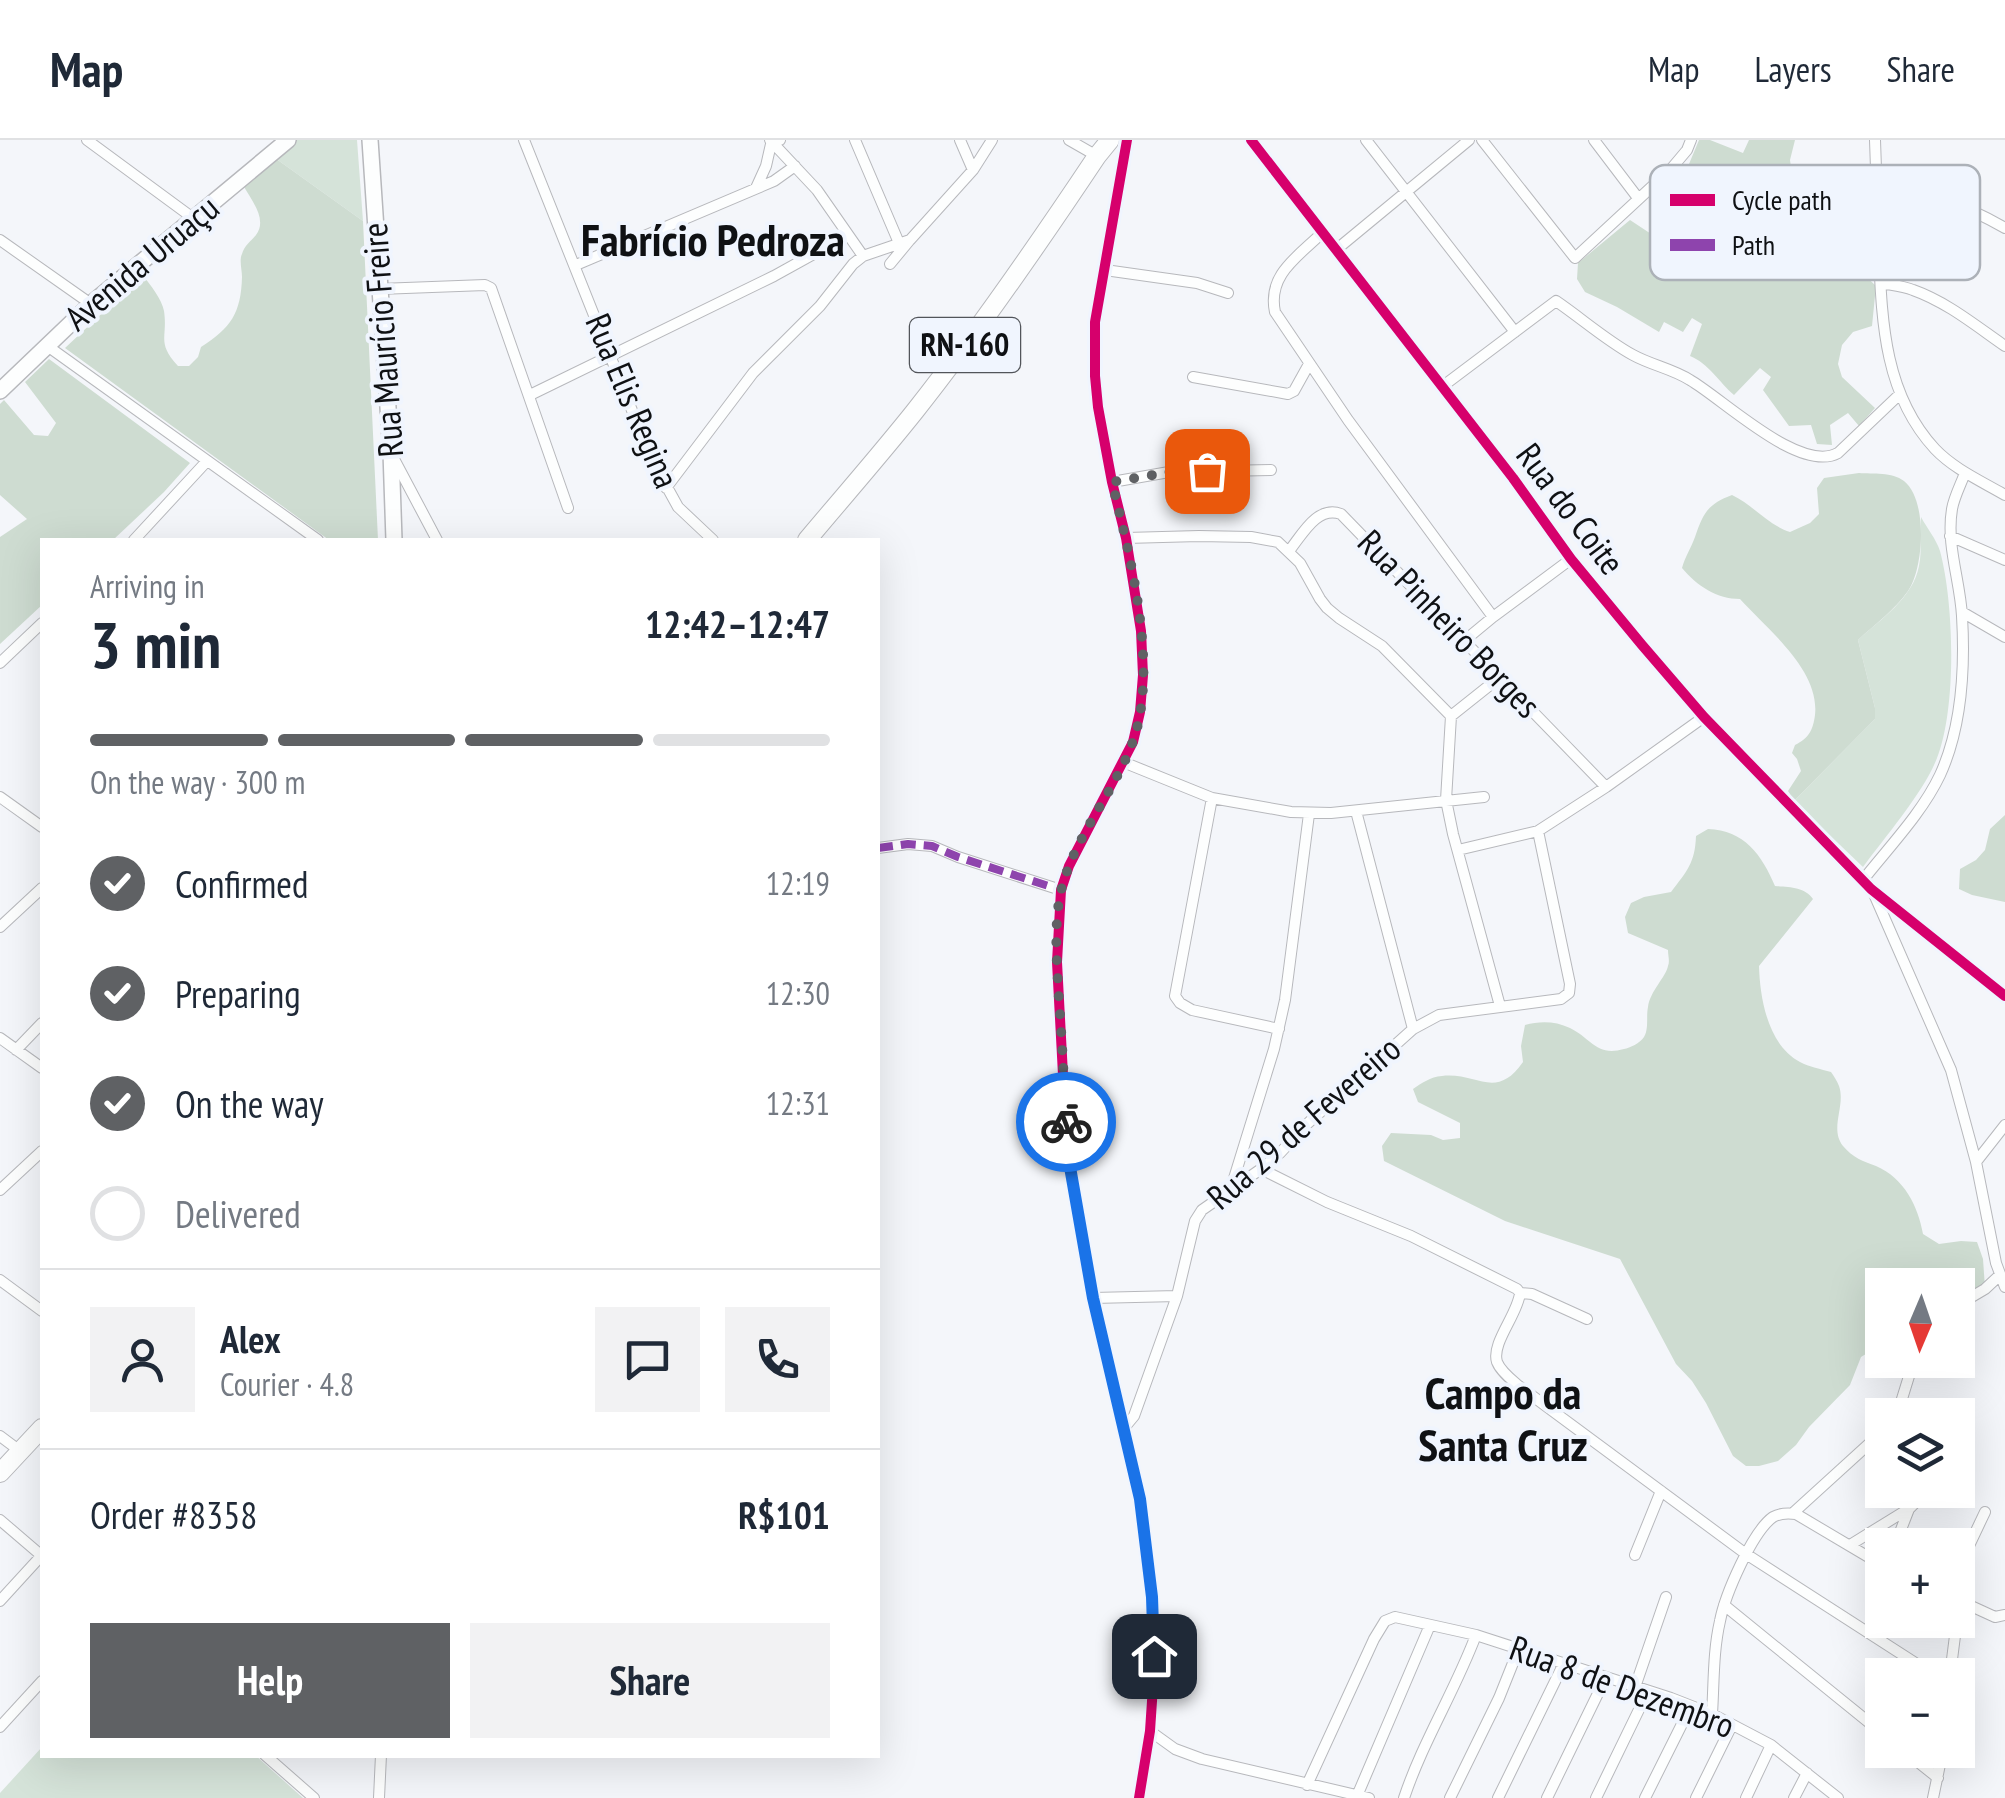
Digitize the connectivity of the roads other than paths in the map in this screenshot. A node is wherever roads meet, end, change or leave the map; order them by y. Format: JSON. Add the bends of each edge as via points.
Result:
{"nodes":[{"id":1,"x":87,"y":140,"type":"edge"},
{"id":2,"x":288,"y":140,"type":"edge"},
{"id":3,"x":370,"y":140,"type":"edge"},
{"id":4,"x":524,"y":140,"type":"edge"},
{"id":5,"x":856,"y":140,"type":"edge"},
{"id":6,"x":960,"y":140,"type":"edge"},
{"id":7,"x":992,"y":140,"type":"edge"},
{"id":8,"x":1069,"y":140,"type":"edge"},
{"id":9,"x":1110,"y":140,"type":"edge"},
{"id":10,"x":1127,"y":140,"type":"edge"},
{"id":11,"x":1251,"y":140,"type":"edge"},
{"id":12,"x":1366,"y":140,"type":"edge"},
{"id":13,"x":1469,"y":140,"type":"edge"},
{"id":14,"x":1482,"y":140,"type":"edge"},
{"id":15,"x":1594,"y":140,"type":"edge"},
{"id":16,"x":1691,"y":140,"type":"edge"},
{"id":17,"x":1875,"y":140,"type":"edge"},
{"id":18,"x":774,"y":141,"type":"edge"},
{"id":19,"x":1097,"y":156,"type":"junction"},
{"id":20,"x":1674,"y":165,"type":"edge"},
{"id":21,"x":1876,"y":165,"type":"edge"},
{"id":22,"x":795,"y":166,"type":"junction"},
{"id":23,"x":973,"y":170,"type":"junction"},
{"id":24,"x":1650,"y":187,"type":"edge"},
{"id":25,"x":756,"y":188,"type":"junction"},
{"id":26,"x":1406,"y":191,"type":"junction"},
{"id":27,"x":1638,"y":198,"type":"junction"},
{"id":28,"x":1980,"y":215,"type":"edge"},
{"id":29,"x":194,"y":218,"type":"junction"},
{"id":30,"x":2005,"y":228,"type":"edge"},
{"id":31,"x":1324,"y":232,"type":"junction"},
{"id":32,"x":848,"y":235,"type":"junction"},
{"id":33,"x":0,"y":240,"type":"edge"},
{"id":34,"x":904,"y":242,"type":"junction"},
{"id":35,"x":1337,"y":249,"type":"junction"},
{"id":36,"x":863,"y":256,"type":"junction"},
{"id":37,"x":890,"y":264,"type":"dead end"},
{"id":38,"x":576,"y":265,"type":"junction"},
{"id":39,"x":1105,"y":270,"type":"junction"},
{"id":40,"x":1880,"y":280,"type":"edge"},
{"id":41,"x":1880,"y":283,"type":"junction"},
{"id":42,"x":380,"y":289,"type":"junction"},
{"id":43,"x":1228,"y":292,"type":"dead end"},
{"id":44,"x":90,"y":304,"type":"junction"},
{"id":45,"x":1515,"y":332,"type":"junction"},
{"id":46,"x":46,"y":344,"type":"junction"},
{"id":47,"x":2005,"y":346,"type":"edge"},
{"id":48,"x":611,"y":354,"type":"junction"},
{"id":49,"x":1309,"y":364,"type":"junction"},
{"id":50,"x":1193,"y":377,"type":"dead end"},
{"id":51,"x":2,"y":384,"type":"edge"},
{"id":52,"x":1442,"y":386,"type":"junction"},
{"id":53,"x":1900,"y":394,"type":"junction"},
{"id":54,"x":530,"y":395,"type":"junction"},
{"id":55,"x":391,"y":452,"type":"junction"},
{"id":56,"x":208,"y":461,"type":"junction"},
{"id":57,"x":1270,"y":470,"type":"dead end"},
{"id":58,"x":1966,"y":473,"type":"junction"},
{"id":59,"x":1112,"y":482,"type":"junction"},
{"id":60,"x":666,"y":488,"type":"junction"},
{"id":61,"x":2005,"y":495,"type":"edge"},
{"id":62,"x":568,"y":508,"type":"dead end"},
{"id":63,"x":1950,"y":536,"type":"junction"},
{"id":64,"x":138,"y":538,"type":"edge"},
{"id":65,"x":315,"y":538,"type":"edge"},
{"id":66,"x":394,"y":538,"type":"edge"},
{"id":67,"x":435,"y":538,"type":"edge"},
{"id":68,"x":710,"y":538,"type":"edge"},
{"id":69,"x":809,"y":538,"type":"edge"},
{"id":70,"x":1126,"y":538,"type":"junction"},
{"id":71,"x":1289,"y":551,"type":"junction"},
{"id":72,"x":1572,"y":559,"type":"junction"},
{"id":73,"x":2005,"y":560,"type":"edge"},
{"id":74,"x":1962,"y":612,"type":"junction"},
{"id":75,"x":1493,"y":617,"type":"junction"},
{"id":76,"x":40,"y":626,"type":"edge"},
{"id":77,"x":2005,"y":637,"type":"edge"},
{"id":78,"x":1464,"y":642,"type":"junction"},
{"id":79,"x":0,"y":662,"type":"edge"},
{"id":80,"x":1500,"y":677,"type":"junction"},
{"id":81,"x":1452,"y":716,"type":"junction"},
{"id":82,"x":1704,"y":716,"type":"junction"},
{"id":83,"x":1123,"y":762,"type":"junction"},
{"id":84,"x":1606,"y":786,"type":"junction"},
{"id":85,"x":0,"y":797,"type":"edge"},
{"id":86,"x":1484,"y":797,"type":"dead end"},
{"id":87,"x":1212,"y":798,"type":"junction"},
{"id":88,"x":1446,"y":800,"type":"junction"},
{"id":89,"x":1356,"y":811,"type":"junction"},
{"id":90,"x":1309,"y":814,"type":"junction"},
{"id":91,"x":40,"y":826,"type":"edge"},
{"id":92,"x":1538,"y":830,"type":"junction"},
{"id":93,"x":880,"y":848,"type":"edge"},
{"id":94,"x":1458,"y":850,"type":"junction"},
{"id":95,"x":1867,"y":884,"type":"junction"},
{"id":96,"x":40,"y":890,"type":"edge"},
{"id":97,"x":1061,"y":890,"type":"junction"},
{"id":98,"x":0,"y":926,"type":"edge"},
{"id":99,"x":2005,"y":996,"type":"edge"},
{"id":100,"x":1500,"y":1006,"type":"junction"},
{"id":101,"x":40,"y":1025,"type":"edge"},
{"id":102,"x":1279,"y":1029,"type":"junction"},
{"id":103,"x":1413,"y":1029,"type":"junction"},
{"id":104,"x":0,"y":1038,"type":"edge"},
{"id":105,"x":16,"y":1050,"type":"junction"},
{"id":106,"x":40,"y":1067,"type":"edge"},
{"id":107,"x":2005,"y":1124,"type":"edge"},
{"id":108,"x":40,"y":1153,"type":"edge"},
{"id":109,"x":1976,"y":1162,"type":"junction"},
{"id":110,"x":1261,"y":1169,"type":"junction"},
{"id":111,"x":1231,"y":1188,"type":"junction"},
{"id":112,"x":0,"y":1190,"type":"edge"},
{"id":113,"x":2005,"y":1249,"type":"edge"},
{"id":114,"x":1998,"y":1269,"type":"junction"},
{"id":115,"x":0,"y":1280,"type":"edge"},
{"id":116,"x":2005,"y":1287,"type":"edge"},
{"id":117,"x":1520,"y":1293,"type":"junction"},
{"id":118,"x":1975,"y":1295,"type":"edge"},
{"id":119,"x":1177,"y":1296,"type":"junction"},
{"id":120,"x":1093,"y":1298,"type":"junction"},
{"id":121,"x":40,"y":1310,"type":"edge"},
{"id":122,"x":1587,"y":1319,"type":"dead end"},
{"id":123,"x":1124,"y":1428,"type":"junction"},
{"id":124,"x":40,"y":1430,"type":"edge"},
{"id":125,"x":0,"y":1436,"type":"edge"},
{"id":126,"x":1865,"y":1447,"type":"edge"},
{"id":127,"x":20,"y":1451,"type":"junction"},
{"id":128,"x":0,"y":1473,"type":"edge"},
{"id":129,"x":1661,"y":1491,"type":"junction"},
{"id":130,"x":1910,"y":1508,"type":"joint"},
{"id":131,"x":1985,"y":1512,"type":"dead end"},
{"id":132,"x":1792,"y":1513,"type":"junction"},
{"id":133,"x":0,"y":1520,"type":"edge"},
{"id":134,"x":1902,"y":1528,"type":"edge"},
{"id":135,"x":1975,"y":1533,"type":"edge"},
{"id":136,"x":1850,"y":1545,"type":"junction"},
{"id":137,"x":40,"y":1553,"type":"edge"},
{"id":138,"x":1746,"y":1554,"type":"junction"},
{"id":139,"x":1865,"y":1554,"type":"edge"},
{"id":140,"x":1635,"y":1555,"type":"dead end"},
{"id":141,"x":40,"y":1557,"type":"edge"},
{"id":142,"x":1666,"y":1597,"type":"dead end"},
{"id":143,"x":0,"y":1601,"type":"edge"},
{"id":144,"x":1724,"y":1605,"type":"junction"},
{"id":145,"x":1975,"y":1608,"type":"edge"},
{"id":146,"x":2005,"y":1616,"type":"edge"},
{"id":147,"x":1430,"y":1625,"type":"junction"},
{"id":148,"x":1476,"y":1635,"type":"junction"},
{"id":149,"x":1519,"y":1648,"type":"junction"},
{"id":150,"x":1908,"y":1658,"type":"edge"},
{"id":151,"x":1564,"y":1663,"type":"junction"},
{"id":152,"x":1606,"y":1678,"type":"junction"},
{"id":153,"x":40,"y":1683,"type":"edge"},
{"id":154,"x":1634,"y":1687,"type":"junction"},
{"id":155,"x":1648,"y":1692,"type":"junction"},
{"id":156,"x":1691,"y":1706,"type":"junction"},
{"id":157,"x":1712,"y":1714,"type":"junction"},
{"id":158,"x":1865,"y":1719,"type":"edge"},
{"id":159,"x":1732,"y":1724,"type":"junction"},
{"id":160,"x":0,"y":1727,"type":"edge"},
{"id":161,"x":1150,"y":1731,"type":"junction"},
{"id":162,"x":1771,"y":1745,"type":"junction"},
{"id":163,"x":268,"y":1758,"type":"edge"},
{"id":164,"x":381,"y":1758,"type":"edge"},
{"id":165,"x":1926,"y":1768,"type":"edge"},
{"id":166,"x":1940,"y":1768,"type":"edge"},
{"id":167,"x":1807,"y":1772,"type":"junction"},
{"id":168,"x":1938,"y":1778,"type":"junction"},
{"id":169,"x":1306,"y":1785,"type":"junction"},
{"id":170,"x":1363,"y":1797,"type":"edge"},
{"id":171,"x":314,"y":1798,"type":"edge"},
{"id":172,"x":380,"y":1798,"type":"edge"},
{"id":173,"x":1138,"y":1798,"type":"edge"},
{"id":174,"x":1404,"y":1798,"type":"edge"},
{"id":175,"x":1450,"y":1798,"type":"edge"},
{"id":176,"x":1498,"y":1798,"type":"edge"},
{"id":177,"x":1547,"y":1798,"type":"edge"},
{"id":178,"x":1596,"y":1798,"type":"edge"},
{"id":179,"x":1645,"y":1798,"type":"edge"},
{"id":180,"x":1696,"y":1798,"type":"edge"},
{"id":181,"x":1746,"y":1798,"type":"edge"},
{"id":182,"x":1794,"y":1798,"type":"edge"},
{"id":183,"x":1838,"y":1798,"type":"edge"},
{"id":184,"x":1934,"y":1798,"type":"edge"}],
"edges":[{"from":1,"to":29,"type":"street"},
{"from":2,"to":29,"type":"street","name":"Avenida Uruaçu"},
{"from":3,"to":42,"type":"street","name":"Rua Maurício Freire"},
{"from":4,"to":38,"type":"street","name":"Rua Elis Regina"},
{"from":5,"to":34,"type":"street"},
{"from":6,"to":23,"type":"street"},
{"from":7,"to":23,"type":"street"},
{"from":8,"to":19,"type":"street"},
{"from":9,"to":19,"type":"main road","number":"RN-160"},
{"from":10,"to":39,"type":"street"},
{"from":11,"to":31,"type":"street","name":"Rua do Coite"},
{"from":12,"to":26,"type":"street"},
{"from":13,"to":26,"type":"street"},
{"from":14,"to":27,"type":"street","via":[[1575,258]]},
{"from":15,"to":27,"type":"street"},
{"from":16,"to":20,"type":"street"},
{"from":17,"to":21,"type":"street"},
{"from":18,"to":22,"type":"street"},
{"from":18,"to":25,"type":"street"},
{"from":19,"to":69,"type":"main road","number":"RN-160","via":[[960,353]]},
{"from":22,"to":25,"type":"street"},
{"from":22,"to":32,"type":"street"},
{"from":23,"to":34,"type":"street"},
{"from":24,"to":27,"type":"street"},
{"from":25,"to":38,"type":"street"},
{"from":26,"to":35,"type":"street"},
{"from":26,"to":45,"type":"street"},
{"from":28,"to":30,"type":"street"},
{"from":29,"to":44,"type":"street","name":"Avenida Uruaçu"},
{"from":31,"to":35,"type":"street","name":"Rua do Coite"},
{"from":31,"to":49,"type":"street","via":[[1285,269],[1273,294],[1275,312]]},
{"from":32,"to":36,"type":"street"},
{"from":32,"to":48,"type":"street"},
{"from":33,"to":44,"type":"street"},
{"from":34,"to":36,"type":"street"},
{"from":34,"to":37,"type":"street"},
{"from":35,"to":52,"type":"street","name":"Rua do Coite"},
{"from":36,"to":60,"type":"street","via":[[753,373]]},
{"from":38,"to":48,"type":"street","name":"Rua Elis Regina"},
{"from":39,"to":43,"type":"street"},
{"from":39,"to":59,"type":"street","via":[[1094,376]]},
{"from":40,"to":41,"type":"street"},
{"from":41,"to":47,"type":"street","via":[[1951,308]]},
{"from":41,"to":53,"type":"street","via":[[1886,348]]},
{"from":42,"to":54,"type":"street","via":[[487,285]]},
{"from":42,"to":55,"type":"street","name":"Rua Maurício Freire"},
{"from":44,"to":46,"type":"street","name":"Avenida Uruaçu"},
{"from":45,"to":52,"type":"street"},
{"from":45,"to":53,"type":"street","via":[[1556,300],[1633,355],[1686,377],[1778,442],[1816,458],[1838,453]]},
{"from":46,"to":51,"type":"street","name":"Avenida Uruaçu"},
{"from":46,"to":56,"type":"street"},
{"from":48,"to":54,"type":"street"},
{"from":48,"to":60,"type":"street","name":"Rua Elis Regina"},
{"from":49,"to":50,"type":"street","via":[[1288,394]]},
{"from":49,"to":75,"type":"street"},
{"from":52,"to":72,"type":"street","name":"Rua do Coite"},
{"from":53,"to":58,"type":"street","via":[[1933,447]]},
{"from":54,"to":62,"type":"street"},
{"from":55,"to":66,"type":"street","name":"Rua Maurício Freire"},
{"from":55,"to":67,"type":"street"},
{"from":56,"to":64,"type":"street"},
{"from":56,"to":65,"type":"street"},
{"from":57,"to":59,"type":"street","via":[[1170,472]]},
{"from":58,"to":61,"type":"street"},
{"from":58,"to":63,"type":"street","via":[[1952,507]]},
{"from":59,"to":70,"type":"street"},
{"from":60,"to":68,"type":"street","name":"Rua Elis Regina"},
{"from":63,"to":73,"type":"street"},
{"from":63,"to":74,"type":"street"},
{"from":70,"to":71,"type":"street","via":[[1268,539]]},
{"from":70,"to":83,"type":"street","via":[[1143,675],[1140,712]]},
{"from":71,"to":78,"type":"street","name":"Rua Pinheiro Borges","via":[[1322,514],[1341,514]]},
{"from":71,"to":81,"type":"street","via":[[1328,608],[1382,646]]},
{"from":72,"to":75,"type":"street"},
{"from":72,"to":82,"type":"street","name":"Rua do Coite"},
{"from":74,"to":77,"type":"street"},
{"from":74,"to":95,"type":"street","via":[[1961,685],[1948,754],[1926,800]]},
{"from":75,"to":78,"type":"street"},
{"from":76,"to":79,"type":"street"},
{"from":78,"to":80,"type":"street","name":"Rua Pinheiro Borges"},
{"from":80,"to":81,"type":"street"},
{"from":80,"to":84,"type":"street","name":"Rua Pinheiro Borges"},
{"from":81,"to":88,"type":"street"},
{"from":82,"to":84,"type":"street"},
{"from":82,"to":95,"type":"street","name":"Rua do Coite"},
{"from":83,"to":87,"type":"street"},
{"from":83,"to":97,"type":"street"},
{"from":84,"to":92,"type":"street"},
{"from":85,"to":91,"type":"street"},
{"from":86,"to":88,"type":"street"},
{"from":87,"to":90,"type":"street"},
{"from":87,"to":102,"type":"street","via":[[1176,998],[1204,1014]]},
{"from":88,"to":89,"type":"street"},
{"from":88,"to":94,"type":"street"},
{"from":89,"to":90,"type":"street"},
{"from":89,"to":103,"type":"street"},
{"from":90,"to":102,"type":"street"},
{"from":92,"to":94,"type":"street"},
{"from":92,"to":100,"type":"street","name":"Rua 29 de Fevereiro","via":[[1569,993]]},
{"from":93,"to":97,"type":"street","via":[[932,846]]},
{"from":94,"to":100,"type":"street"},
{"from":95,"to":99,"type":"street"},
{"from":95,"to":109,"type":"street","via":[[1951,1070]]},
{"from":96,"to":98,"type":"street"},
{"from":97,"to":120,"type":"street","via":[[1057,962],[1067,1150]]},
{"from":100,"to":103,"type":"street","name":"Rua 29 de Fevereiro","via":[[1439,1014]]},
{"from":101,"to":105,"type":"street"},
{"from":102,"to":111,"type":"street"},
{"from":103,"to":110,"type":"street","name":"Rua 29 de Fevereiro"},
{"from":104,"to":105,"type":"street"},
{"from":105,"to":106,"type":"street"},
{"from":107,"to":109,"type":"street"},
{"from":108,"to":112,"type":"street"},
{"from":109,"to":114,"type":"street"},
{"from":110,"to":111,"type":"street","name":"Rua 29 de Fevereiro"},
{"from":110,"to":117,"type":"street"},
{"from":111,"to":119,"type":"street","name":"Rua 29 de Fevereiro","via":[[1195,1221]]},
{"from":113,"to":114,"type":"street"},
{"from":114,"to":116,"type":"street"},
{"from":114,"to":118,"type":"street"},
{"from":115,"to":121,"type":"street"},
{"from":117,"to":122,"type":"street"},
{"from":117,"to":129,"type":"street","via":[[1497,1349],[1498,1366]]},
{"from":119,"to":120,"type":"street"},
{"from":119,"to":123,"type":"street","name":"Rua 29 de Fevereiro"},
{"from":120,"to":123,"type":"street"},
{"from":123,"to":161,"type":"street","via":[[1152,1597]]},
{"from":124,"to":127,"type":"main road"},
{"from":125,"to":127,"type":"street"},
{"from":126,"to":132,"type":"street"},
{"from":127,"to":128,"type":"main road"},
{"from":129,"to":138,"type":"street"},
{"from":129,"to":140,"type":"street"},
{"from":130,"to":134,"type":"street"},
{"from":130,"to":136,"type":"street"},
{"from":131,"to":135,"type":"street"},
{"from":132,"to":136,"type":"street"},
{"from":132,"to":138,"type":"street","via":[[1772,1518]]},
{"from":133,"to":137,"type":"street"},
{"from":136,"to":139,"type":"street"},
{"from":138,"to":144,"type":"street"},
{"from":138,"to":150,"type":"street"},
{"from":141,"to":143,"type":"street"},
{"from":142,"to":154,"type":"street"},
{"from":144,"to":157,"type":"street"},
{"from":144,"to":158,"type":"street"},
{"from":145,"to":146,"type":"street"},
{"from":147,"to":148,"type":"street","name":"Rua 8 de Dezembro"},
{"from":147,"to":169,"type":"street","name":"Rua 8 de Dezembro","via":[[1388,1618]]},
{"from":147,"to":170,"type":"street"},
{"from":148,"to":149,"type":"street","name":"Rua 8 de Dezembro"},
{"from":148,"to":174,"type":"street"},
{"from":149,"to":151,"type":"street","name":"Rua 8 de Dezembro"},
{"from":149,"to":175,"type":"street"},
{"from":151,"to":152,"type":"street","name":"Rua 8 de Dezembro"},
{"from":151,"to":176,"type":"street"},
{"from":152,"to":154,"type":"street","name":"Rua 8 de Dezembro"},
{"from":152,"to":177,"type":"street"},
{"from":153,"to":160,"type":"street"},
{"from":154,"to":155,"type":"street","name":"Rua 8 de Dezembro"},
{"from":155,"to":156,"type":"street","name":"Rua 8 de Dezembro"},
{"from":155,"to":178,"type":"street"},
{"from":156,"to":157,"type":"street","name":"Rua 8 de Dezembro"},
{"from":156,"to":179,"type":"street"},
{"from":157,"to":159,"type":"street","name":"Rua 8 de Dezembro"},
{"from":159,"to":162,"type":"street","name":"Rua 8 de Dezembro"},
{"from":159,"to":180,"type":"street"},
{"from":161,"to":169,"type":"street","via":[[1202,1759]]},
{"from":161,"to":173,"type":"street"},
{"from":162,"to":167,"type":"street","name":"Rua 8 de Dezembro"},
{"from":162,"to":181,"type":"street"},
{"from":163,"to":171,"type":"street"},
{"from":164,"to":172,"type":"street"},
{"from":165,"to":168,"type":"street"},
{"from":166,"to":168,"type":"street"},
{"from":167,"to":182,"type":"street"},
{"from":167,"to":183,"type":"street","name":"Rua 8 de Dezembro"},
{"from":168,"to":184,"type":"street"},
{"from":169,"to":170,"type":"street"}]}
